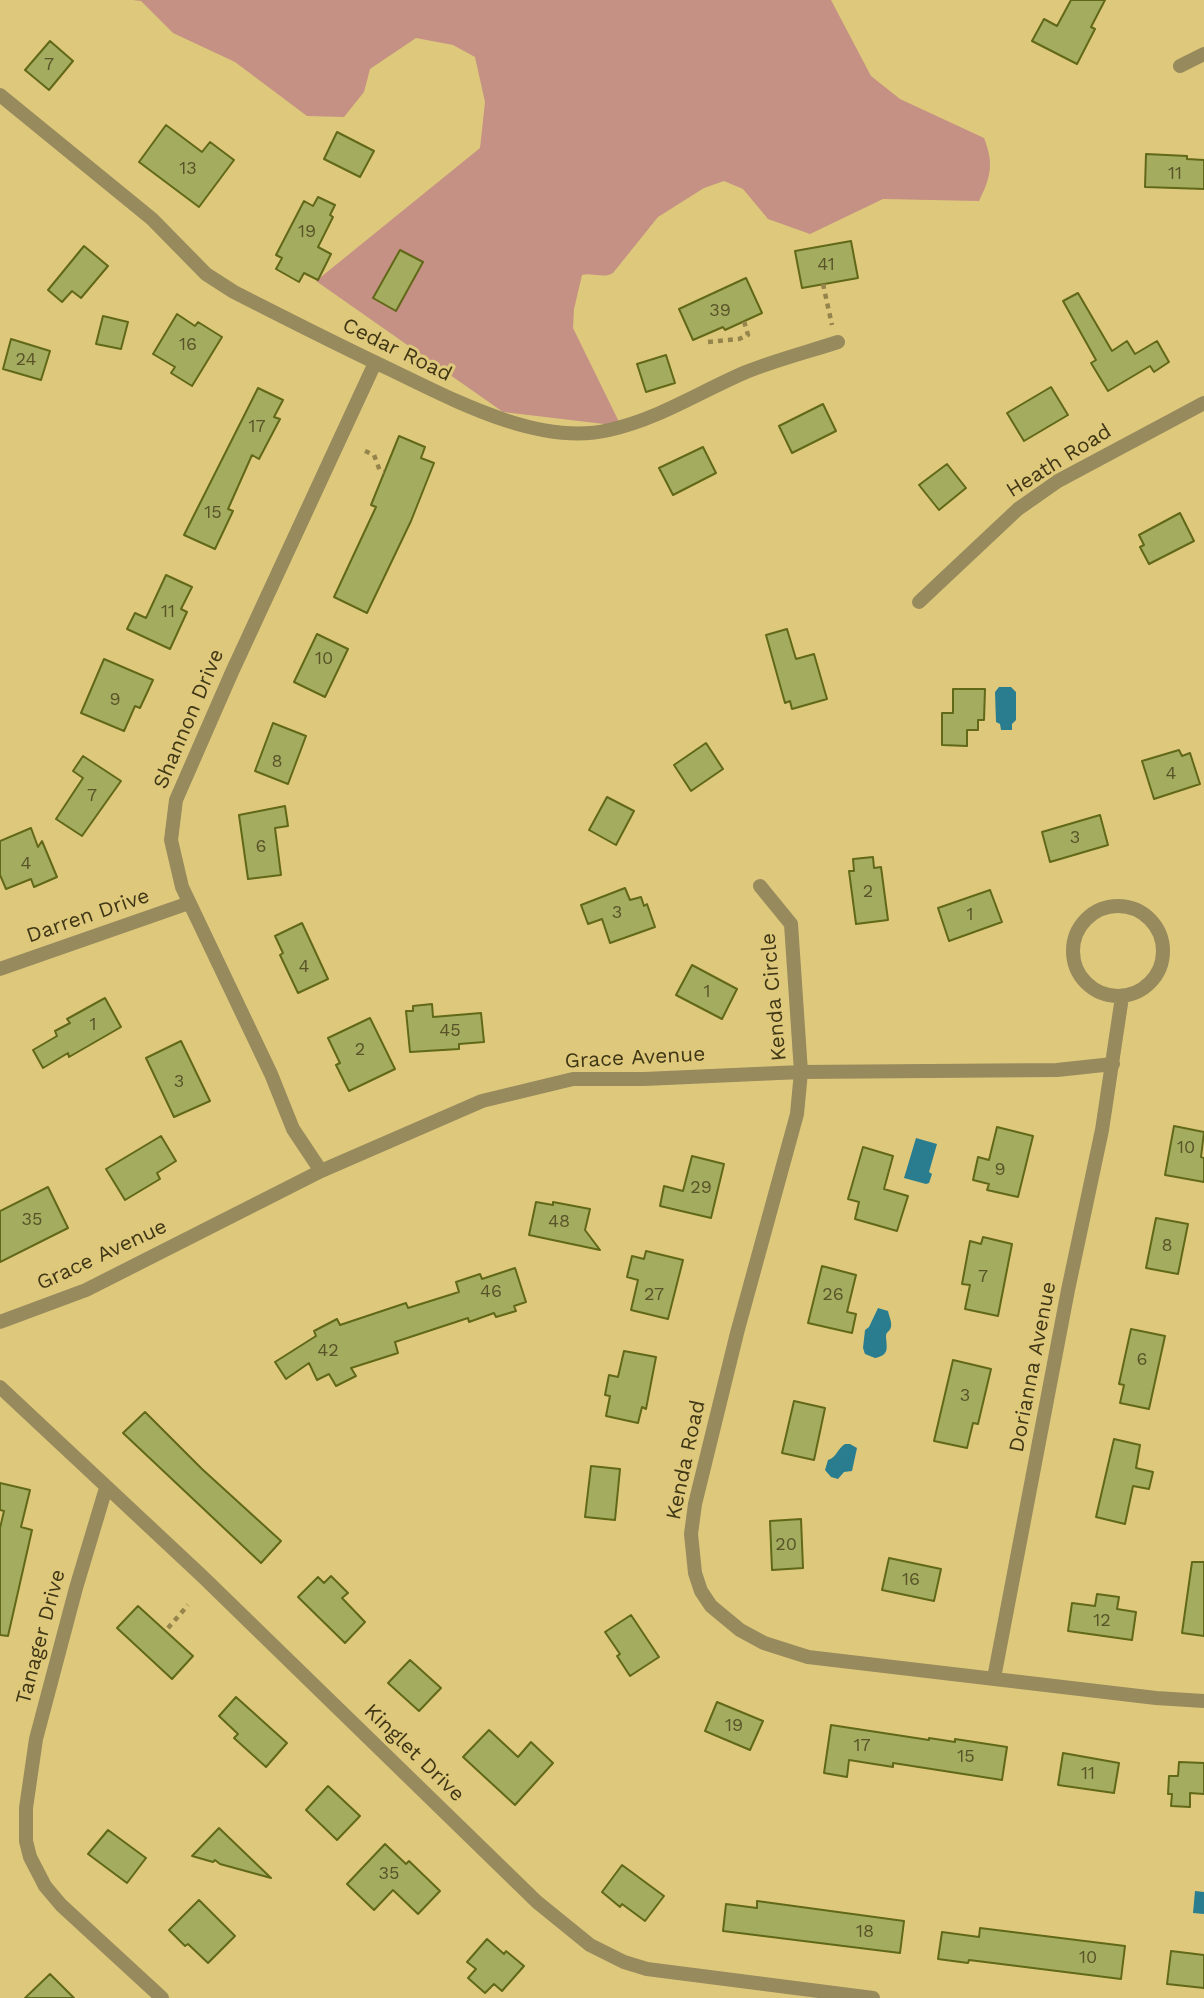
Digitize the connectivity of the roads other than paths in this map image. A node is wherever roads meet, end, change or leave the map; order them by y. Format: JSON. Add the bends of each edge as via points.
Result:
{"nodes":[{"id":1,"x":1204,"y":54,"type":"edge"},
{"id":2,"x":1180,"y":66,"type":"dead end"},
{"id":3,"x":0,"y":95,"type":"edge"},
{"id":4,"x":835,"y":337,"type":"road end"},
{"id":5,"x":376,"y":363,"type":"junction"},
{"id":6,"x":1204,"y":403,"type":"edge"},
{"id":7,"x":919,"y":602,"type":"dead end"},
{"id":8,"x":760,"y":886,"type":"dead end"},
{"id":9,"x":189,"y":902,"type":"junction"},
{"id":10,"x":0,"y":969,"type":"edge"},
{"id":11,"x":1122,"y":997,"type":"junction"},
{"id":12,"x":1113,"y":1064,"type":"junction"},
{"id":13,"x":801,"y":1072,"type":"junction"},
{"id":14,"x":321,"y":1171,"type":"junction"},
{"id":15,"x":0,"y":1322,"type":"edge"},
{"id":16,"x":0,"y":1387,"type":"edge"},
{"id":17,"x":106,"y":1488,"type":"junction"},
{"id":18,"x":994,"y":1678,"type":"junction"},
{"id":19,"x":1204,"y":1701,"type":"edge"},
{"id":20,"x":162,"y":1998,"type":"edge"},
{"id":21,"x":873,"y":1998,"type":"edge"}],
"edges":[{"from":1,"to":2,"type":"street"},
{"from":3,"to":5,"type":"street","name":"Cedar Road","via":[[148,215],[206,274]]},
{"from":4,"to":5,"type":"street","name":"Cedar Road","via":[[660,414],[583,434],[553,432],[495,415]]},
{"from":5,"to":9,"type":"street","name":"Shannon Drive","via":[[176,800],[171,840]]},
{"from":6,"to":7,"type":"street","name":"Heath Road","via":[[1064,478],[1018,509]]},
{"from":8,"to":13,"type":"street","name":"Kenda Circle","via":[[791,925]]},
{"from":9,"to":10,"type":"street","name":"Darren Drive"},
{"from":9,"to":14,"type":"street","name":"Shannon Drive","via":[[293,1129]]},
{"from":11,"to":11,"type":"street","via":[[1146,988],[1158,975],[1163,942],[1141,912],[1114,906],[1100,909],[1084,922],[1073,955],[1084,982],[1101,993]]},
{"from":11,"to":12,"type":"street","name":"Dorianna Avenue"},
{"from":12,"to":13,"type":"street","name":"Grace Avenue","via":[[1056,1070]]},
{"from":12,"to":18,"type":"street","name":"Dorianna Avenue"},
{"from":13,"to":14,"type":"street","name":"Grace Avenue","via":[[573,1079],[482,1101]]},
{"from":13,"to":18,"type":"street","name":"Kenda Road","via":[[797,1114],[695,1504],[691,1534],[695,1573],[701,1591],[725,1619],[777,1648],[839,1662]]},
{"from":14,"to":15,"type":"street","name":"Grace Avenue","via":[[86,1290]]},
{"from":16,"to":17,"type":"street","name":"Kinglet Drive"},
{"from":17,"to":20,"type":"street","name":"Tanager Drive","via":[[36,1739],[26,1841],[45,1886],[61,1905]]},
{"from":17,"to":21,"type":"street","name":"Kinglet Drive","via":[[494,1862],[590,1945],[647,1969]]},
{"from":18,"to":19,"type":"street","name":"Kenda Road"}]}
